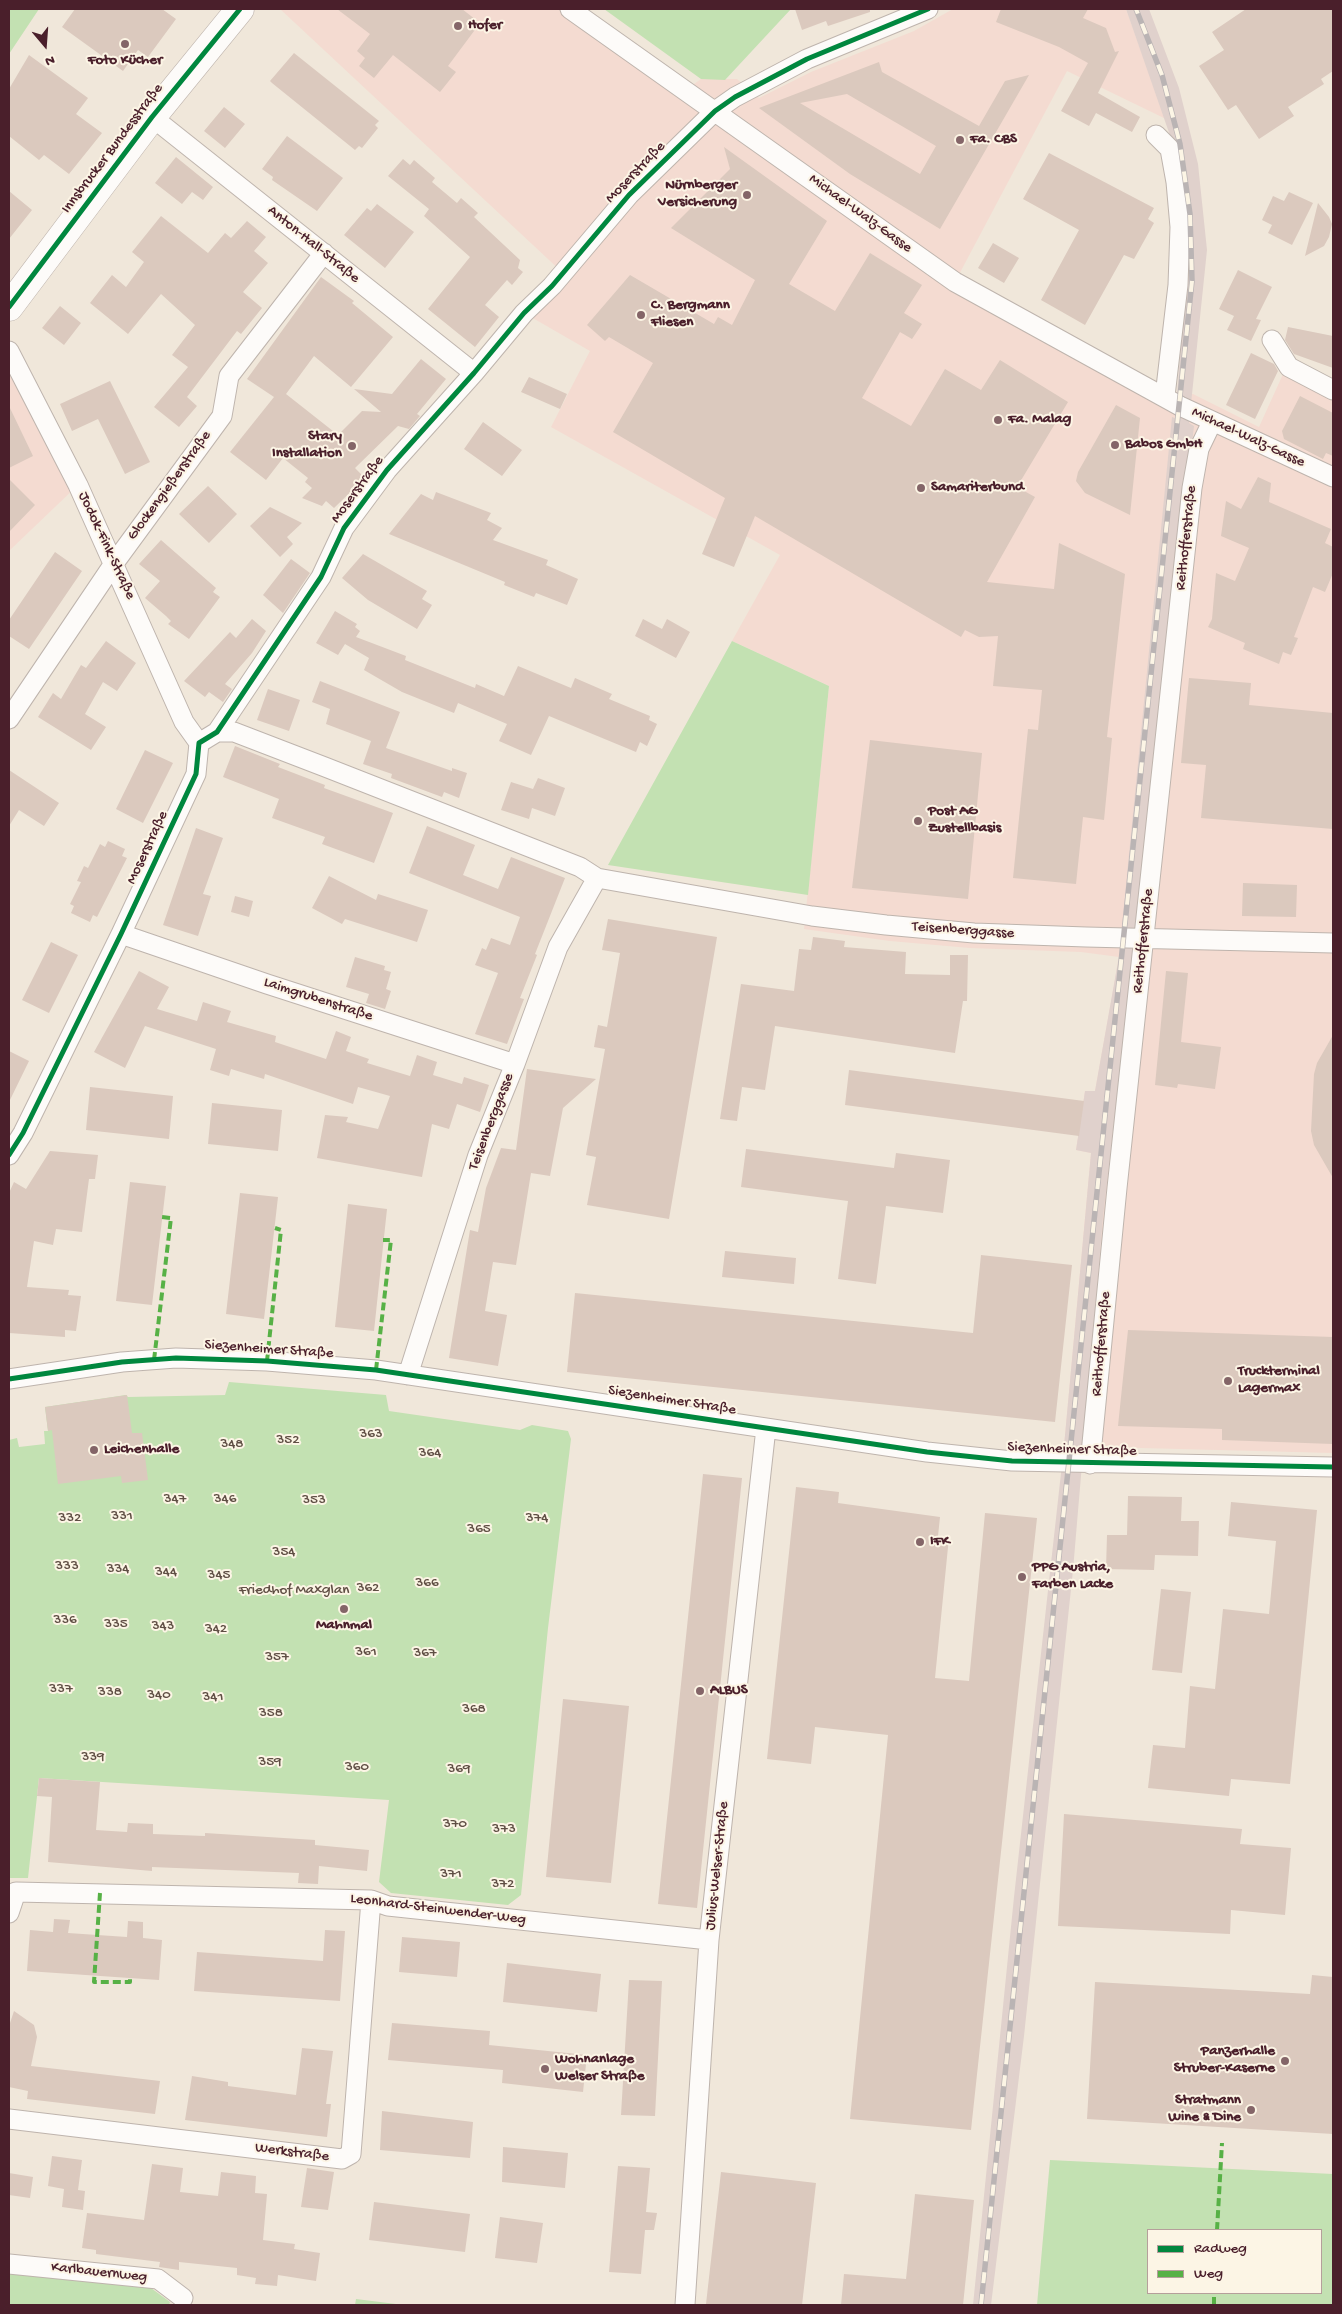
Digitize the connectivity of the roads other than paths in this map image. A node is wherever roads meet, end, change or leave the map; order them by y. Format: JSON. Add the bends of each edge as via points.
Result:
{"nodes":[{"id":1,"x":240,"y":9,"type":"edge"},
{"id":2,"x":570,"y":9,"type":"edge"},
{"id":3,"x":928,"y":9,"type":"edge"},
{"id":4,"x":715,"y":111,"type":"junction"},
{"id":5,"x":152,"y":117,"type":"junction"},
{"id":6,"x":1156,"y":135,"type":"dead end"},
{"id":7,"x":324,"y":253,"type":"junction"},
{"id":8,"x":9,"y":307,"type":"edge"},
{"id":9,"x":1272,"y":340,"type":"dead end"},
{"id":10,"x":9,"y":352,"type":"edge"},
{"id":11,"x":474,"y":373,"type":"junction"},
{"id":12,"x":1333,"y":390,"type":"edge"},
{"id":13,"x":1165,"y":396,"type":"junction"},
{"id":14,"x":1212,"y":422,"type":"junction"},
{"id":15,"x":1333,"y":478,"type":"edge"},
{"id":16,"x":115,"y":562,"type":"junction"},
{"id":17,"x":9,"y":719,"type":"edge"},
{"id":18,"x":218,"y":732,"type":"junction"},
{"id":19,"x":199,"y":743,"type":"junction"},
{"id":20,"x":597,"y":878,"type":"junction"},
{"id":21,"x":121,"y":934,"type":"junction"},
{"id":22,"x":1145,"y":938,"type":"junction"},
{"id":23,"x":1333,"y":943,"type":"edge"},
{"id":24,"x":515,"y":1064,"type":"junction"},
{"id":25,"x":9,"y":1155,"type":"edge"},
{"id":26,"x":408,"y":1375,"type":"junction"},
{"id":27,"x":9,"y":1380,"type":"edge"},
{"id":28,"x":766,"y":1428,"type":"junction"},
{"id":29,"x":1090,"y":1464,"type":"junction"},
{"id":30,"x":1333,"y":1467,"type":"edge"},
{"id":31,"x":371,"y":1900,"type":"junction"},
{"id":32,"x":9,"y":1913,"type":"edge"},
{"id":33,"x":709,"y":1940,"type":"junction"},
{"id":34,"x":9,"y":2119,"type":"edge"},
{"id":35,"x":9,"y":2264,"type":"edge"},
{"id":36,"x":182,"y":2298,"type":"dead end"},
{"id":37,"x":685,"y":2305,"type":"edge"}],
"edges":[{"from":1,"to":5,"type":"main road","name":"Innsbrucker Bundesstraße"},
{"from":2,"to":4,"type":"street","name":"Michael-Walz-Gasse"},
{"from":3,"to":4,"type":"street","name":"Moserstraße","via":[[807,58]]},
{"from":4,"to":11,"type":"street","name":"Moserstraße","via":[[629,195]]},
{"from":4,"to":13,"type":"street","name":"Michael-Walz-Gasse","via":[[955,282]]},
{"from":5,"to":7,"type":"street","name":"Anton-Hall-Straße"},
{"from":5,"to":8,"type":"main road","name":"Innsbrucker Bundesstraße"},
{"from":6,"to":13,"type":"street","via":[[1170,149],[1180,227],[1178,286]]},
{"from":7,"to":11,"type":"street","name":"Anton-Hall-Straße"},
{"from":7,"to":16,"type":"street","name":"Glockengießerstraße","via":[[229,376],[222,416]]},
{"from":9,"to":12,"type":"street","via":[[1289,367]]},
{"from":10,"to":16,"type":"street","name":"Jodok-Fink-Straße"},
{"from":11,"to":18,"type":"street","name":"Moserstraße","via":[[387,470],[344,528],[321,577]]},
{"from":13,"to":14,"type":"street","name":"Michael-Walz-Gasse"},
{"from":14,"to":15,"type":"street","name":"Michael-Walz-Gasse"},
{"from":14,"to":22,"type":"street","name":"Reithofferstraße","via":[[1200,449],[1192,488]]},
{"from":16,"to":17,"type":"street","name":"Glockengießerstraße"},
{"from":16,"to":19,"type":"street","name":"Jodok-Fink-Straße","via":[[184,722]]},
{"from":18,"to":19,"type":"street","name":"Moserstraße"},
{"from":18,"to":20,"type":"street","name":"Teisenberggasse","via":[[234,732],[325,767],[580,867]]},
{"from":19,"to":21,"type":"street","name":"Moserstraße","via":[[196,774]]},
{"from":20,"to":22,"type":"street","name":"Teisenberggasse","via":[[812,916],[886,925],[974,933]]},
{"from":20,"to":24,"type":"street","name":"Teisenberggasse","via":[[558,947]]},
{"from":21,"to":24,"type":"street","name":"Laimgrubenstraße"},
{"from":21,"to":25,"type":"street","name":"Moserstraße","via":[[23,1133]]},
{"from":22,"to":23,"type":"street","name":"Teisenberggasse"},
{"from":22,"to":29,"type":"street","name":"Reithofferstraße","via":[[1116,1188]]},
{"from":24,"to":26,"type":"street","name":"Teisenberggasse","via":[[478,1155]]},
{"from":26,"to":27,"type":"street","name":"Siezenheimer Straße","via":[[287,1363],[176,1358],[122,1362]]},
{"from":26,"to":28,"type":"street","name":"Siezenheimer Straße"},
{"from":28,"to":29,"type":"street","name":"Siezenheimer Straße","via":[[928,1452]]},
{"from":28,"to":33,"type":"street","name":"Julius-Welser-Straße"},
{"from":29,"to":30,"type":"street","name":"Siezenheimer Straße"},
{"from":31,"to":32,"type":"street","name":"Leonhard-Steinwender-Weg","via":[[16,1892]]},
{"from":31,"to":33,"type":"street","name":"Leonhard-Steinwender-Weg","via":[[388,1906]]},
{"from":31,"to":34,"type":"street","name":"Werkstraße","via":[[351,2154],[342,2159]]},
{"from":33,"to":37,"type":"street","name":"Julius-Welser-Straße"},
{"from":35,"to":36,"type":"street","name":"Karlbauernweg","via":[[158,2279]]}]}
